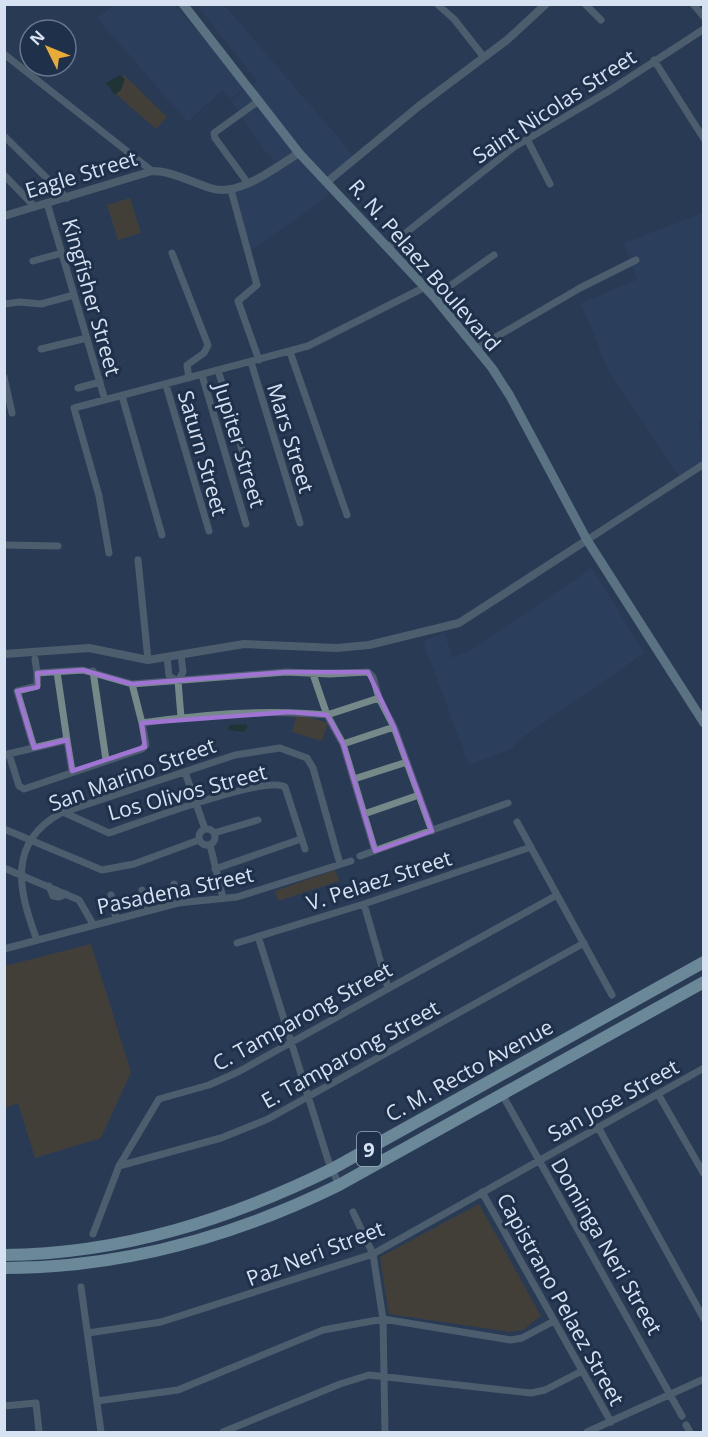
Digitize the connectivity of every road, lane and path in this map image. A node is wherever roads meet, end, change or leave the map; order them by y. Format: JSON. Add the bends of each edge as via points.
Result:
{"nodes":[{"id":1,"x":183,"y":4,"type":"edge"},
{"id":2,"x":437,"y":4,"type":"edge"},
{"id":3,"x":546,"y":4,"type":"edge"},
{"id":4,"x":585,"y":4,"type":"edge"},
{"id":5,"x":693,"y":4,"type":"edge"},
{"id":6,"x":704,"y":17,"type":"edge"},
{"id":7,"x":601,"y":20,"type":"dead end"},
{"id":8,"x":704,"y":29,"type":"edge"},
{"id":9,"x":4,"y":54,"type":"edge"},
{"id":10,"x":483,"y":56,"type":"junction"},
{"id":11,"x":654,"y":60,"type":"junction"},
{"id":12,"x":257,"y":102,"type":"junction"},
{"id":13,"x":4,"y":136,"type":"edge"},
{"id":14,"x":526,"y":139,"type":"junction"},
{"id":15,"x":704,"y":139,"type":"edge"},
{"id":16,"x":299,"y":153,"type":"junction"},
{"id":17,"x":152,"y":171,"type":"junction"},
{"id":18,"x":4,"y":175,"type":"edge"},
{"id":19,"x":247,"y":182,"type":"junction"},
{"id":20,"x":327,"y":182,"type":"junction"},
{"id":21,"x":550,"y":184,"type":"dead end"},
{"id":22,"x":231,"y":190,"type":"junction"},
{"id":23,"x":67,"y":198,"type":"junction"},
{"id":24,"x":47,"y":203,"type":"junction"},
{"id":25,"x":35,"y":207,"type":"junction"},
{"id":26,"x":4,"y":216,"type":"edge"},
{"id":27,"x":388,"y":247,"type":"junction"},
{"id":28,"x":62,"y":253,"type":"junction"},
{"id":29,"x":172,"y":253,"type":"dead end"},
{"id":30,"x":494,"y":255,"type":"dead end"},
{"id":31,"x":636,"y":260,"type":"dead end"},
{"id":32,"x":33,"y":261,"type":"dead end"},
{"id":33,"x":424,"y":287,"type":"junction"},
{"id":34,"x":74,"y":295,"type":"junction"},
{"id":35,"x":434,"y":297,"type":"junction"},
{"id":36,"x":4,"y":304,"type":"edge"},
{"id":37,"x":87,"y":338,"type":"junction"},
{"id":38,"x":477,"y":348,"type":"junction"},
{"id":39,"x":41,"y":350,"type":"dead end"},
{"id":40,"x":290,"y":351,"type":"junction"},
{"id":41,"x":259,"y":360,"type":"junction"},
{"id":42,"x":251,"y":362,"type":"junction"},
{"id":43,"x":218,"y":370,"type":"junction"},
{"id":44,"x":202,"y":375,"type":"junction"},
{"id":45,"x":4,"y":377,"type":"edge"},
{"id":46,"x":189,"y":378,"type":"junction"},
{"id":47,"x":100,"y":382,"type":"junction"},
{"id":48,"x":166,"y":384,"type":"junction"},
{"id":49,"x":78,"y":388,"type":"dead end"},
{"id":50,"x":122,"y":396,"type":"junction"},
{"id":51,"x":105,"y":400,"type":"junction"},
{"id":52,"x":12,"y":412,"type":"dead end"},
{"id":53,"x":704,"y":464,"type":"edge"},
{"id":54,"x":248,"y":470,"type":"dead end"},
{"id":55,"x":347,"y":514,"type":"dead end"},
{"id":56,"x":300,"y":523,"type":"dead end"},
{"id":57,"x":246,"y":524,"type":"dead end"},
{"id":58,"x":209,"y":531,"type":"dead end"},
{"id":59,"x":162,"y":535,"type":"dead end"},
{"id":60,"x":587,"y":540,"type":"junction"},
{"id":61,"x":4,"y":545,"type":"edge"},
{"id":62,"x":58,"y":546,"type":"dead end"},
{"id":63,"x":109,"y":553,"type":"dead end"},
{"id":64,"x":138,"y":560,"type":"dead end"},
{"id":65,"x":4,"y":654,"type":"edge"},
{"id":66,"x":181,"y":655,"type":"junction"},
{"id":67,"x":167,"y":657,"type":"junction"},
{"id":68,"x":35,"y":659,"type":"dead end"},
{"id":69,"x":148,"y":660,"type":"junction"},
{"id":70,"x":93,"y":671,"type":"junction"},
{"id":71,"x":57,"y":672,"type":"junction"},
{"id":72,"x":37,"y":673,"type":"junction"},
{"id":73,"x":314,"y":674,"type":"junction"},
{"id":74,"x":178,"y":681,"type":"junction"},
{"id":75,"x":132,"y":684,"type":"junction"},
{"id":76,"x":379,"y":698,"type":"junction"},
{"id":77,"x":327,"y":715,"type":"junction"},
{"id":78,"x":181,"y":717,"type":"junction"},
{"id":79,"x":142,"y":723,"type":"junction"},
{"id":80,"x":704,"y":723,"type":"edge"},
{"id":81,"x":394,"y":727,"type":"junction"},
{"id":82,"x":67,"y":740,"type":"junction"},
{"id":83,"x":342,"y":744,"type":"junction"},
{"id":84,"x":34,"y":748,"type":"junction"},
{"id":85,"x":7,"y":754,"type":"edge"},
{"id":86,"x":106,"y":760,"type":"junction"},
{"id":87,"x":407,"y":762,"type":"junction"},
{"id":88,"x":72,"y":771,"type":"junction"},
{"id":89,"x":185,"y":772,"type":"junction"},
{"id":90,"x":354,"y":779,"type":"junction"},
{"id":91,"x":419,"y":795,"type":"junction"},
{"id":92,"x":195,"y":803,"type":"junction"},
{"id":93,"x":508,"y":803,"type":"dead end"},
{"id":94,"x":63,"y":812,"type":"junction"},
{"id":95,"x":364,"y":814,"type":"junction"},
{"id":96,"x":258,"y":820,"type":"dead end"},
{"id":97,"x":517,"y":822,"type":"dead end"},
{"id":98,"x":4,"y":829,"type":"edge"},
{"id":99,"x":205,"y":829,"type":"junction"},
{"id":100,"x":432,"y":831,"type":"junction"},
{"id":101,"x":214,"y":833,"type":"junction"},
{"id":102,"x":32,"y":839,"type":"junction"},
{"id":103,"x":302,"y":839,"type":"junction"},
{"id":104,"x":199,"y":840,"type":"junction"},
{"id":105,"x":210,"y":845,"type":"junction"},
{"id":106,"x":531,"y":847,"type":"junction"},
{"id":107,"x":305,"y":849,"type":"dead end"},
{"id":108,"x":375,"y":851,"type":"junction"},
{"id":109,"x":360,"y":856,"type":"dead end"},
{"id":110,"x":351,"y":861,"type":"dead end"},
{"id":111,"x":340,"y":864,"type":"junction"},
{"id":112,"x":4,"y":868,"type":"edge"},
{"id":113,"x":215,"y":869,"type":"junction"},
{"id":114,"x":21,"y":874,"type":"junction"},
{"id":115,"x":174,"y":884,"type":"dead end"},
{"id":116,"x":142,"y":890,"type":"dead end"},
{"id":117,"x":111,"y":895,"type":"dead end"},
{"id":118,"x":557,"y":895,"type":"junction"},
{"id":119,"x":223,"y":898,"type":"junction"},
{"id":120,"x":178,"y":903,"type":"junction"},
{"id":121,"x":364,"y":904,"type":"junction"},
{"id":122,"x":148,"y":910,"type":"junction"},
{"id":123,"x":116,"y":919,"type":"junction"},
{"id":124,"x":93,"y":924,"type":"junction"},
{"id":125,"x":258,"y":936,"type":"junction"},
{"id":126,"x":37,"y":940,"type":"junction"},
{"id":127,"x":237,"y":943,"type":"dead end"},
{"id":128,"x":584,"y":943,"type":"junction"},
{"id":129,"x":5,"y":947,"type":"edge"},
{"id":130,"x":704,"y":962,"type":"edge"},
{"id":131,"x":704,"y":982,"type":"edge"},
{"id":132,"x":388,"y":988,"type":"junction"},
{"id":133,"x":612,"y":994,"type":"dead end"},
{"id":134,"x":619,"y":1008,"type":"junction"},
{"id":135,"x":628,"y":1024,"type":"junction"},
{"id":136,"x":291,"y":1041,"type":"junction"},
{"id":137,"x":704,"y":1068,"type":"edge"},
{"id":138,"x":494,"y":1079,"type":"junction"},
{"id":139,"x":502,"y":1094,"type":"junction"},
{"id":140,"x":658,"y":1094,"type":"junction"},
{"id":141,"x":311,"y":1097,"type":"junction"},
{"id":142,"x":598,"y":1127,"type":"junction"},
{"id":143,"x":538,"y":1160,"type":"junction"},
{"id":144,"x":119,"y":1166,"type":"junction"},
{"id":145,"x":332,"y":1169,"type":"junction"},
{"id":146,"x":704,"y":1174,"type":"edge"},
{"id":147,"x":339,"y":1185,"type":"junction"},
{"id":148,"x":482,"y":1192,"type":"junction"},
{"id":149,"x":353,"y":1212,"type":"dead end"},
{"id":150,"x":93,"y":1234,"type":"dead end"},
{"id":151,"x":86,"y":1249,"type":"junction"},
{"id":152,"x":373,"y":1254,"type":"junction"},
{"id":153,"x":4,"y":1255,"type":"edge"},
{"id":154,"x":88,"y":1263,"type":"junction"},
{"id":155,"x":4,"y":1268,"type":"edge"},
{"id":156,"x":81,"y":1287,"type":"dead end"},
{"id":157,"x":383,"y":1319,"type":"junction"},
{"id":158,"x":704,"y":1319,"type":"edge"},
{"id":159,"x":554,"y":1321,"type":"junction"},
{"id":160,"x":88,"y":1333,"type":"junction"},
{"id":161,"x":582,"y":1371,"type":"junction"},
{"id":162,"x":384,"y":1375,"type":"junction"},
{"id":163,"x":704,"y":1379,"type":"edge"},
{"id":164,"x":672,"y":1394,"type":"junction"},
{"id":165,"x":97,"y":1401,"type":"junction"},
{"id":166,"x":4,"y":1407,"type":"edge"},
{"id":167,"x":682,"y":1416,"type":"dead end"},
{"id":168,"x":611,"y":1422,"type":"junction"},
{"id":169,"x":39,"y":1432,"type":"edge"},
{"id":170,"x":101,"y":1432,"type":"edge"},
{"id":171,"x":222,"y":1432,"type":"edge"},
{"id":172,"x":385,"y":1432,"type":"edge"},
{"id":173,"x":587,"y":1432,"type":"edge"}],
"edges":[{"from":1,"to":12,"type":"main road","name":"R. N. Pelaez Boulevard"},
{"from":2,"to":10,"type":"street"},
{"from":3,"to":10,"type":"street"},
{"from":4,"to":7,"type":"street"},
{"from":5,"to":6,"type":"street"},
{"from":8,"to":11,"type":"street","name":"Saint Nicolas Street"},
{"from":9,"to":17,"type":"street"},
{"from":10,"to":20,"type":"street"},
{"from":11,"to":14,"type":"street","name":"Saint Nicolas Street","via":[[609,92]]},
{"from":11,"to":15,"type":"street","name":"Saint Nicolas Street"},
{"from":12,"to":16,"type":"main road","name":"R. N. Pelaez Boulevard"},
{"from":12,"to":19,"type":"street","via":[[214,133]]},
{"from":13,"to":23,"type":"street"},
{"from":14,"to":21,"type":"street"},
{"from":14,"to":27,"type":"street","name":"Saint Nicolas Street"},
{"from":16,"to":19,"type":"street"},
{"from":16,"to":20,"type":"main road","name":"R. N. Pelaez Boulevard"},
{"from":17,"to":22,"type":"street","name":"Eagle Street","via":[[216,190]]},
{"from":17,"to":23,"type":"street","name":"Eagle Street"},
{"from":18,"to":25,"type":"street"},
{"from":19,"to":22,"type":"street"},
{"from":20,"to":27,"type":"main road","name":"R. N. Pelaez Boulevard"},
{"from":22,"to":41,"type":"street","via":[[256,289],[238,299]]},
{"from":23,"to":24,"type":"street","name":"Eagle Street"},
{"from":24,"to":25,"type":"street","name":"Eagle Street"},
{"from":24,"to":28,"type":"street","name":"Kingfisher Street"},
{"from":25,"to":26,"type":"street","name":"Eagle Street"},
{"from":27,"to":33,"type":"main road","name":"R. N. Pelaez Boulevard"},
{"from":28,"to":32,"type":"street"},
{"from":28,"to":34,"type":"street","name":"Kingfisher Street"},
{"from":29,"to":46,"type":"street","via":[[208,345],[204,353],[187,365]]},
{"from":30,"to":35,"type":"street"},
{"from":31,"to":38,"type":"street"},
{"from":33,"to":35,"type":"main road","name":"R. N. Pelaez Boulevard"},
{"from":33,"to":40,"type":"street","via":[[320,341]]},
{"from":34,"to":36,"type":"street","via":[[41,304]]},
{"from":34,"to":37,"type":"street","name":"Kingfisher Street"},
{"from":35,"to":38,"type":"main road","name":"R. N. Pelaez Boulevard"},
{"from":37,"to":39,"type":"street"},
{"from":37,"to":47,"type":"street","name":"Kingfisher Street"},
{"from":38,"to":60,"type":"main road","name":"R. N. Pelaez Boulevard","via":[[510,396]]},
{"from":40,"to":41,"type":"street"},
{"from":40,"to":55,"type":"street"},
{"from":41,"to":42,"type":"street"},
{"from":42,"to":43,"type":"street"},
{"from":42,"to":56,"type":"street","name":"Mars Street"},
{"from":43,"to":44,"type":"street"},
{"from":43,"to":54,"type":"street"},
{"from":44,"to":46,"type":"street"},
{"from":44,"to":57,"type":"street","name":"Jupiter Street"},
{"from":45,"to":52,"type":"street"},
{"from":46,"to":48,"type":"street"},
{"from":47,"to":49,"type":"street"},
{"from":47,"to":51,"type":"street","name":"Kingfisher Street"},
{"from":48,"to":50,"type":"street"},
{"from":48,"to":58,"type":"street","name":"Saturn Street"},
{"from":50,"to":51,"type":"street"},
{"from":50,"to":59,"type":"street"},
{"from":51,"to":63,"type":"street","via":[[74,408],[99,496]]},
{"from":53,"to":60,"type":"street"},
{"from":60,"to":66,"type":"street","via":[[484,608],[444,628],[354,647],[250,644]]},
{"from":60,"to":80,"type":"main road","name":"R. N. Pelaez Boulevard"},
{"from":61,"to":62,"type":"street"},
{"from":64,"to":69,"type":"street"},
{"from":65,"to":69,"type":"street","via":[[89,648]]},
{"from":66,"to":67,"type":"street"},
{"from":66,"to":74,"type":"street","via":[[183,674]]},
{"from":67,"to":69,"type":"street"},
{"from":67,"to":74,"type":"street","via":[[169,676]]},
{"from":68,"to":72,"type":"street"},
{"from":70,"to":71,"type":"street"},
{"from":70,"to":75,"type":"street"},
{"from":70,"to":86,"type":"street"},
{"from":71,"to":72,"type":"street"},
{"from":71,"to":82,"type":"street"},
{"from":72,"to":84,"type":"street","via":[[37,686],[17,692]]},
{"from":73,"to":74,"type":"street","via":[[286,672]]},
{"from":73,"to":76,"type":"street","via":[[368,672]]},
{"from":73,"to":77,"type":"street"},
{"from":74,"to":75,"type":"street"},
{"from":74,"to":78,"type":"street"},
{"from":75,"to":79,"type":"street"},
{"from":76,"to":77,"type":"street"},
{"from":76,"to":81,"type":"street"},
{"from":77,"to":78,"type":"street","via":[[289,712]]},
{"from":77,"to":83,"type":"street"},
{"from":78,"to":79,"type":"street"},
{"from":79,"to":86,"type":"street","via":[[145,747]]},
{"from":81,"to":83,"type":"street"},
{"from":81,"to":87,"type":"street"},
{"from":82,"to":84,"type":"street"},
{"from":82,"to":88,"type":"street"},
{"from":83,"to":90,"type":"street"},
{"from":84,"to":85,"type":"street"},
{"from":85,"to":88,"type":"street","via":[[22,789]]},
{"from":86,"to":88,"type":"street"},
{"from":87,"to":90,"type":"street"},
{"from":87,"to":91,"type":"street"},
{"from":89,"to":92,"type":"street"},
{"from":89,"to":94,"type":"street","name":"San Marino Street"},
{"from":89,"to":111,"type":"street","name":"San Marino Street","via":[[235,755],[275,748],[305,756],[313,768]]},
{"from":90,"to":95,"type":"street"},
{"from":91,"to":95,"type":"street"},
{"from":91,"to":100,"type":"street"},
{"from":92,"to":94,"type":"street","name":"Los Olivos Street","via":[[108,833]]},
{"from":92,"to":99,"type":"street"},
{"from":92,"to":103,"type":"street","name":"Los Olivos Street","via":[[281,784]]},
{"from":93,"to":100,"type":"street"},
{"from":94,"to":102,"type":"street","name":"San Marino Street","via":[[43,825]]},
{"from":95,"to":108,"type":"street"},
{"from":96,"to":101,"type":"street"},
{"from":97,"to":106,"type":"street"},
{"from":98,"to":102,"type":"street"},
{"from":99,"to":101,"type":"street"},
{"from":99,"to":104,"type":"street"},
{"from":100,"to":108,"type":"street"},
{"from":101,"to":105,"type":"street"},
{"from":102,"to":104,"type":"street","via":[[102,870],[134,864]]},
{"from":102,"to":114,"type":"street","name":"San Marino Street","via":[[23,855]]},
{"from":103,"to":107,"type":"street"},
{"from":103,"to":113,"type":"street"},
{"from":104,"to":105,"type":"street"},
{"from":105,"to":113,"type":"street"},
{"from":106,"to":118,"type":"street"},
{"from":106,"to":121,"type":"street","name":"V. Pelaez Street"},
{"from":108,"to":109,"type":"street"},
{"from":110,"to":111,"type":"street","name":"Pasadena Street"},
{"from":111,"to":119,"type":"street","name":"Pasadena Street"},
{"from":112,"to":114,"type":"street"},
{"from":113,"to":119,"type":"street"},
{"from":114,"to":124,"type":"street","via":[[82,903]]},
{"from":114,"to":126,"type":"street","name":"San Marino Street","via":[[24,904]]},
{"from":115,"to":120,"type":"street"},
{"from":116,"to":122,"type":"street"},
{"from":117,"to":123,"type":"street"},
{"from":118,"to":128,"type":"street"},
{"from":118,"to":132,"type":"street","name":"C. Tamparong Street"},
{"from":119,"to":120,"type":"street","name":"Pasadena Street"},
{"from":120,"to":122,"type":"street","name":"Pasadena Street"},
{"from":121,"to":125,"type":"street","name":"V. Pelaez Street"},
{"from":121,"to":132,"type":"street"},
{"from":122,"to":123,"type":"street","name":"Pasadena Street"},
{"from":123,"to":124,"type":"street","name":"Pasadena Street"},
{"from":124,"to":126,"type":"street","name":"Pasadena Street"},
{"from":125,"to":127,"type":"street","name":"V. Pelaez Street"},
{"from":125,"to":136,"type":"street"},
{"from":126,"to":129,"type":"street","name":"Pasadena Street"},
{"from":128,"to":133,"type":"street"},
{"from":128,"to":141,"type":"street","name":"E. Tamparong Street"},
{"from":130,"to":134,"type":"highway","name":"C. M. Recto Avenue","number":"9"},
{"from":131,"to":135,"type":"highway","name":"C. M. Recto Avenue","number":"9"},
{"from":132,"to":136,"type":"street","name":"C. Tamparong Street"},
{"from":134,"to":135,"type":"highway"},
{"from":134,"to":138,"type":"highway","name":"C. M. Recto Avenue","number":"9"},
{"from":135,"to":139,"type":"highway","name":"C. M. Recto Avenue","number":"9"},
{"from":136,"to":141,"type":"street"},
{"from":136,"to":144,"type":"street","name":"C. Tamparong Street","via":[[218,1082],[163,1096],[153,1106]]},
{"from":137,"to":140,"type":"street","name":"San Jose Street"},
{"from":138,"to":139,"type":"highway"},
{"from":138,"to":145,"type":"highway","name":"C. M. Recto Avenue","number":"9"},
{"from":139,"to":143,"type":"street","name":"Dominga Neri Street"},
{"from":139,"to":147,"type":"highway","name":"C. M. Recto Avenue","number":"9"},
{"from":140,"to":142,"type":"street","name":"San Jose Street"},
{"from":140,"to":146,"type":"street"},
{"from":141,"to":144,"type":"street","name":"E. Tamparong Street","via":[[221,1138]]},
{"from":141,"to":145,"type":"street"},
{"from":142,"to":143,"type":"street","name":"San Jose Street"},
{"from":142,"to":158,"type":"street"},
{"from":143,"to":148,"type":"street","name":"Paz Neri Street"},
{"from":143,"to":164,"type":"street","name":"Dominga Neri Street"},
{"from":144,"to":150,"type":"street","name":"C. Tamparong Street"},
{"from":145,"to":147,"type":"street"},
{"from":145,"to":151,"type":"highway","name":"C. M. Recto Avenue","number":"9","via":[[282,1194],[199,1225],[141,1241]]},
{"from":147,"to":154,"type":"highway","name":"C. M. Recto Avenue","number":"9","via":[[246,1226],[180,1247]]},
{"from":148,"to":152,"type":"street","name":"Paz Neri Street"},
{"from":148,"to":159,"type":"street","name":"Capistrano Pelaez Street"},
{"from":149,"to":152,"type":"street"},
{"from":151,"to":153,"type":"highway","name":"C. M. Recto Avenue","number":"9"},
{"from":151,"to":154,"type":"highway"},
{"from":152,"to":157,"type":"street"},
{"from":152,"to":160,"type":"street","name":"Paz Neri Street","via":[[161,1322]]},
{"from":154,"to":155,"type":"highway","name":"C. M. Recto Avenue","number":"9"},
{"from":156,"to":160,"type":"street"},
{"from":157,"to":159,"type":"street","via":[[511,1340]]},
{"from":157,"to":162,"type":"street"},
{"from":157,"to":165,"type":"street","via":[[323,1330],[178,1390]]},
{"from":159,"to":161,"type":"street","name":"Capistrano Pelaez Street"},
{"from":160,"to":165,"type":"street"},
{"from":161,"to":162,"type":"street","via":[[531,1394]]},
{"from":161,"to":168,"type":"street","name":"Capistrano Pelaez Street"},
{"from":162,"to":171,"type":"street","via":[[355,1378]]},
{"from":162,"to":172,"type":"street"},
{"from":163,"to":164,"type":"street"},
{"from":164,"to":167,"type":"street","name":"Dominga Neri Street"},
{"from":164,"to":168,"type":"street"},
{"from":165,"to":170,"type":"street"},
{"from":166,"to":169,"type":"street","via":[[36,1403]]},
{"from":168,"to":173,"type":"street"}]}
